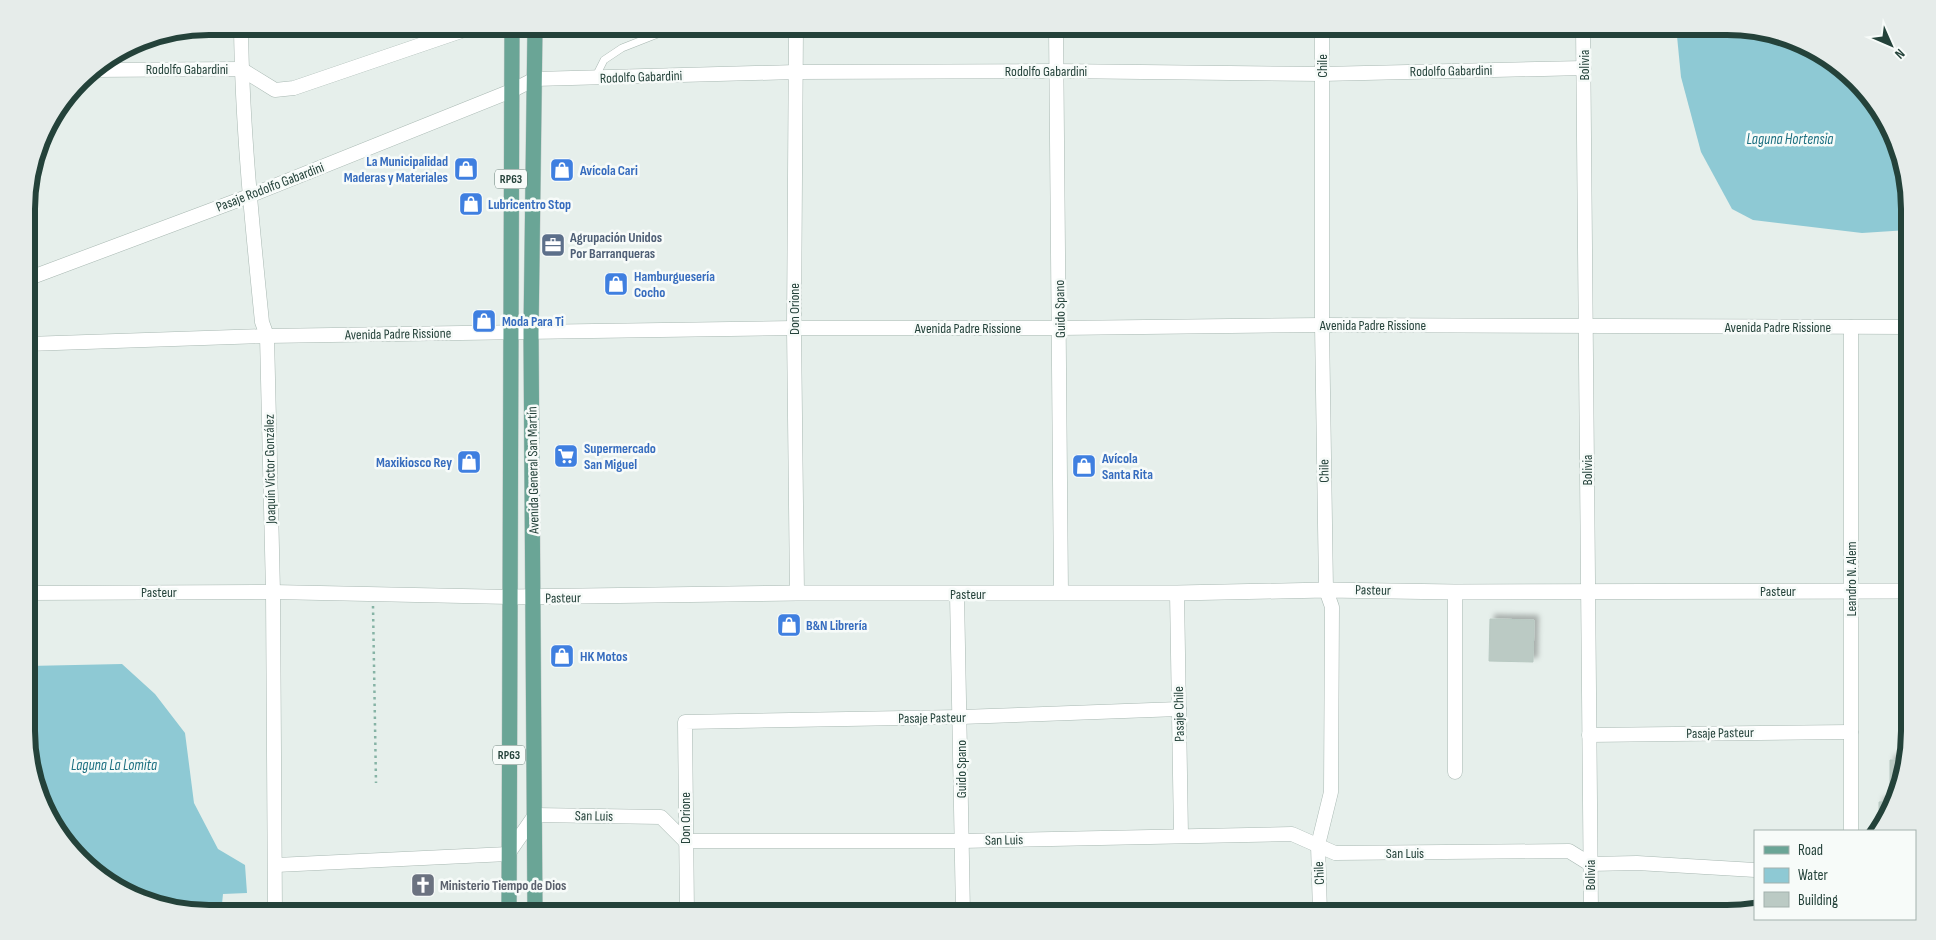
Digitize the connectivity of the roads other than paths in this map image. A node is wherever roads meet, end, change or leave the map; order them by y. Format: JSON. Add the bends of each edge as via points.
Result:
{"nodes":[{"id":1,"x":241,"y":35,"type":"edge"},
{"id":2,"x":450,"y":35,"type":"edge"},
{"id":3,"x":512,"y":35,"type":"edge"},
{"id":4,"x":535,"y":35,"type":"edge"},
{"id":5,"x":655,"y":35,"type":"edge"},
{"id":6,"x":796,"y":35,"type":"edge"},
{"id":7,"x":1056,"y":35,"type":"edge"},
{"id":8,"x":1322,"y":35,"type":"edge"},
{"id":9,"x":1583,"y":35,"type":"edge"},
{"id":10,"x":1584,"y":68,"type":"junction"},
{"id":11,"x":241,"y":69,"type":"junction"},
{"id":12,"x":104,"y":70,"type":"edge"},
{"id":13,"x":1056,"y":70,"type":"junction"},
{"id":14,"x":796,"y":72,"type":"junction"},
{"id":15,"x":1322,"y":74,"type":"junction"},
{"id":16,"x":595,"y":78,"type":"junction"},
{"id":17,"x":534,"y":79,"type":"junction"},
{"id":18,"x":511,"y":91,"type":"junction"},
{"id":19,"x":250,"y":196,"type":"junction"},
{"id":20,"x":35,"y":276,"type":"edge"},
{"id":21,"x":1322,"y":325,"type":"junction"},
{"id":22,"x":1586,"y":326,"type":"junction"},
{"id":23,"x":1851,"y":327,"type":"junction"},
{"id":24,"x":1901,"y":327,"type":"edge"},
{"id":25,"x":794,"y":328,"type":"junction"},
{"id":26,"x":1060,"y":328,"type":"junction"},
{"id":27,"x":511,"y":332,"type":"junction"},
{"id":28,"x":531,"y":333,"type":"junction"},
{"id":29,"x":267,"y":336,"type":"junction"},
{"id":30,"x":35,"y":344,"type":"edge"},
{"id":31,"x":1326,"y":590,"type":"junction"},
{"id":32,"x":1588,"y":591,"type":"junction"},
{"id":33,"x":1851,"y":591,"type":"junction"},
{"id":34,"x":1901,"y":591,"type":"edge"},
{"id":35,"x":273,"y":592,"type":"junction"},
{"id":36,"x":1455,"y":592,"type":"junction"},
{"id":37,"x":35,"y":593,"type":"edge"},
{"id":38,"x":797,"y":593,"type":"junction"},
{"id":39,"x":1061,"y":593,"type":"junction"},
{"id":40,"x":1177,"y":593,"type":"junction"},
{"id":41,"x":957,"y":594,"type":"junction"},
{"id":42,"x":510,"y":597,"type":"junction"},
{"id":43,"x":534,"y":598,"type":"junction"},
{"id":44,"x":1179,"y":709,"type":"junction"},
{"id":45,"x":961,"y":718,"type":"junction"},
{"id":46,"x":685,"y":722,"type":"joint"},
{"id":47,"x":1851,"y":732,"type":"junction"},
{"id":48,"x":1589,"y":734,"type":"junction"},
{"id":49,"x":1455,"y":772,"type":"dead end"},
{"id":50,"x":535,"y":815,"type":"junction"},
{"id":51,"x":1851,"y":830,"type":"edge"},
{"id":52,"x":1181,"y":835,"type":"junction"},
{"id":53,"x":685,"y":841,"type":"junction"},
{"id":54,"x":962,"y":841,"type":"junction"},
{"id":55,"x":1318,"y":845,"type":"junction"},
{"id":56,"x":508,"y":854,"type":"junction"},
{"id":57,"x":1590,"y":864,"type":"junction"},
{"id":58,"x":276,"y":865,"type":"junction"},
{"id":59,"x":1754,"y":870,"type":"edge"},
{"id":60,"x":275,"y":905,"type":"edge"},
{"id":61,"x":509,"y":905,"type":"edge"},
{"id":62,"x":535,"y":905,"type":"edge"},
{"id":63,"x":688,"y":905,"type":"edge"},
{"id":64,"x":963,"y":905,"type":"edge"},
{"id":65,"x":1320,"y":905,"type":"edge"},
{"id":66,"x":1591,"y":905,"type":"edge"}],
"edges":[{"from":1,"to":11,"type":"street","name":"Joaquín Víctor González"},
{"from":2,"to":11,"type":"street","name":"Rodolfo Gabardini","via":[[294,88],[275,90]]},
{"from":3,"to":18,"type":"main road","name":"Avenida General San Martín","number":"RP63"},
{"from":4,"to":17,"type":"main road","name":"Avenida General San Martín","number":"RP63"},
{"from":5,"to":16,"type":"lane","via":[[622,48],[604,60]]},
{"from":6,"to":14,"type":"street","name":"Don Orione"},
{"from":7,"to":13,"type":"street","name":"Guido Spano"},
{"from":8,"to":15,"type":"street","name":"Chile"},
{"from":9,"to":10,"type":"street","name":"Bolivia"},
{"from":10,"to":15,"type":"street","name":"Rodolfo Gabardini"},
{"from":10,"to":22,"type":"street","name":"Bolivia"},
{"from":11,"to":12,"type":"street","name":"Rodolfo Gabardini"},
{"from":11,"to":19,"type":"street","name":"Joaquín Víctor González"},
{"from":13,"to":14,"type":"street","name":"Rodolfo Gabardini"},
{"from":13,"to":15,"type":"street","name":"Rodolfo Gabardini"},
{"from":13,"to":26,"type":"street","name":"Guido Spano"},
{"from":14,"to":16,"type":"street","name":"Rodolfo Gabardini"},
{"from":14,"to":25,"type":"street","name":"Don Orione"},
{"from":15,"to":21,"type":"street","name":"Chile"},
{"from":16,"to":17,"type":"street","name":"Rodolfo Gabardini"},
{"from":17,"to":18,"type":"street","name":"Rodolfo Gabardini"},
{"from":17,"to":28,"type":"main road","name":"Avenida General San Martín","number":"RP63"},
{"from":18,"to":19,"type":"street","name":"Pasaje Rodolfo Gabardini"},
{"from":18,"to":27,"type":"main road","name":"Avenida General San Martín","number":"RP63"},
{"from":19,"to":20,"type":"street","name":"Pasaje Rodolfo Gabardini"},
{"from":19,"to":29,"type":"street","name":"Joaquín Víctor González","via":[[262,322]]},
{"from":21,"to":22,"type":"street","name":"Avenida Padre Rissione"},
{"from":21,"to":26,"type":"street","name":"Avenida Padre Rissione"},
{"from":21,"to":31,"type":"street","name":"Chile"},
{"from":22,"to":23,"type":"street","name":"Avenida Padre Rissione"},
{"from":22,"to":32,"type":"street","name":"Bolivia"},
{"from":23,"to":24,"type":"street","name":"Avenida Padre Rissione"},
{"from":23,"to":33,"type":"street","name":"Leandro N. Alem"},
{"from":25,"to":26,"type":"street","name":"Avenida Padre Rissione"},
{"from":25,"to":28,"type":"street","name":"Avenida Padre Rissione"},
{"from":25,"to":38,"type":"street","name":"Don Orione"},
{"from":26,"to":39,"type":"street","name":"Guido Spano"},
{"from":27,"to":28,"type":"street","name":"Avenida Padre Rissione"},
{"from":27,"to":29,"type":"street","name":"Avenida Padre Rissione"},
{"from":27,"to":42,"type":"main road","name":"Avenida General San Martín","number":"RP63"},
{"from":28,"to":43,"type":"main road","name":"Avenida General San Martín","number":"RP63"},
{"from":29,"to":30,"type":"street","name":"Avenida Padre Rissione"},
{"from":29,"to":35,"type":"street","name":"Joaquín Víctor González"},
{"from":31,"to":36,"type":"street","name":"Pasteur"},
{"from":31,"to":40,"type":"street","name":"Pasteur"},
{"from":31,"to":55,"type":"street","name":"Chile","via":[[1332,607],[1331,792]]},
{"from":32,"to":33,"type":"street","name":"Pasteur"},
{"from":32,"to":36,"type":"street","name":"Pasteur"},
{"from":32,"to":48,"type":"street","name":"Bolivia"},
{"from":33,"to":34,"type":"street","name":"Pasteur"},
{"from":33,"to":47,"type":"street","name":"Leandro N. Alem"},
{"from":35,"to":37,"type":"street","name":"Pasteur"},
{"from":35,"to":42,"type":"street","name":"Pasteur"},
{"from":35,"to":58,"type":"street","name":"Joaquín Víctor González"},
{"from":36,"to":49,"type":"street"},
{"from":38,"to":41,"type":"street","name":"Pasteur"},
{"from":38,"to":43,"type":"street","name":"Pasteur"},
{"from":39,"to":40,"type":"street","name":"Pasteur"},
{"from":39,"to":41,"type":"street","name":"Pasteur"},
{"from":40,"to":44,"type":"street","name":"Pasaje Chile"},
{"from":41,"to":45,"type":"street","name":"Guido Spano"},
{"from":42,"to":43,"type":"street","name":"Pasteur"},
{"from":42,"to":56,"type":"main road","name":"Avenida General San Martín","number":"RP63"},
{"from":43,"to":50,"type":"main road","name":"Avenida General San Martín","number":"RP63"},
{"from":44,"to":45,"type":"street","name":"Pasaje Pasteur"},
{"from":44,"to":52,"type":"street","name":"Pasaje Chile"},
{"from":45,"to":46,"type":"street","name":"Pasaje Pasteur"},
{"from":45,"to":54,"type":"street","name":"Guido Spano"},
{"from":46,"to":53,"type":"street","name":"Don Orione"},
{"from":47,"to":48,"type":"street","name":"Pasaje Pasteur"},
{"from":47,"to":51,"type":"street","name":"Leandro N. Alem"},
{"from":48,"to":57,"type":"street","name":"Bolivia"},
{"from":50,"to":53,"type":"street","name":"San Luis","via":[[661,817]]},
{"from":50,"to":56,"type":"street"},
{"from":50,"to":62,"type":"main road","name":"Avenida General San Martín","number":"RP63"},
{"from":52,"to":54,"type":"street","name":"San Luis"},
{"from":52,"to":55,"type":"street","name":"San Luis","via":[[1292,834]]},
{"from":53,"to":54,"type":"street","name":"San Luis"},
{"from":53,"to":63,"type":"street","name":"Don Orione"},
{"from":54,"to":64,"type":"street","name":"Guido Spano"},
{"from":55,"to":57,"type":"street","name":"San Luis","via":[[1335,853],[1568,852]]},
{"from":55,"to":65,"type":"street","name":"Chile"},
{"from":56,"to":58,"type":"street"},
{"from":56,"to":61,"type":"main road","name":"Avenida General San Martín","number":"RP63"},
{"from":57,"to":59,"type":"street","name":"San Luis","via":[[1638,863]]},
{"from":57,"to":66,"type":"street","name":"Bolivia"},
{"from":58,"to":60,"type":"street","name":"Joaquín Víctor González"}]}
